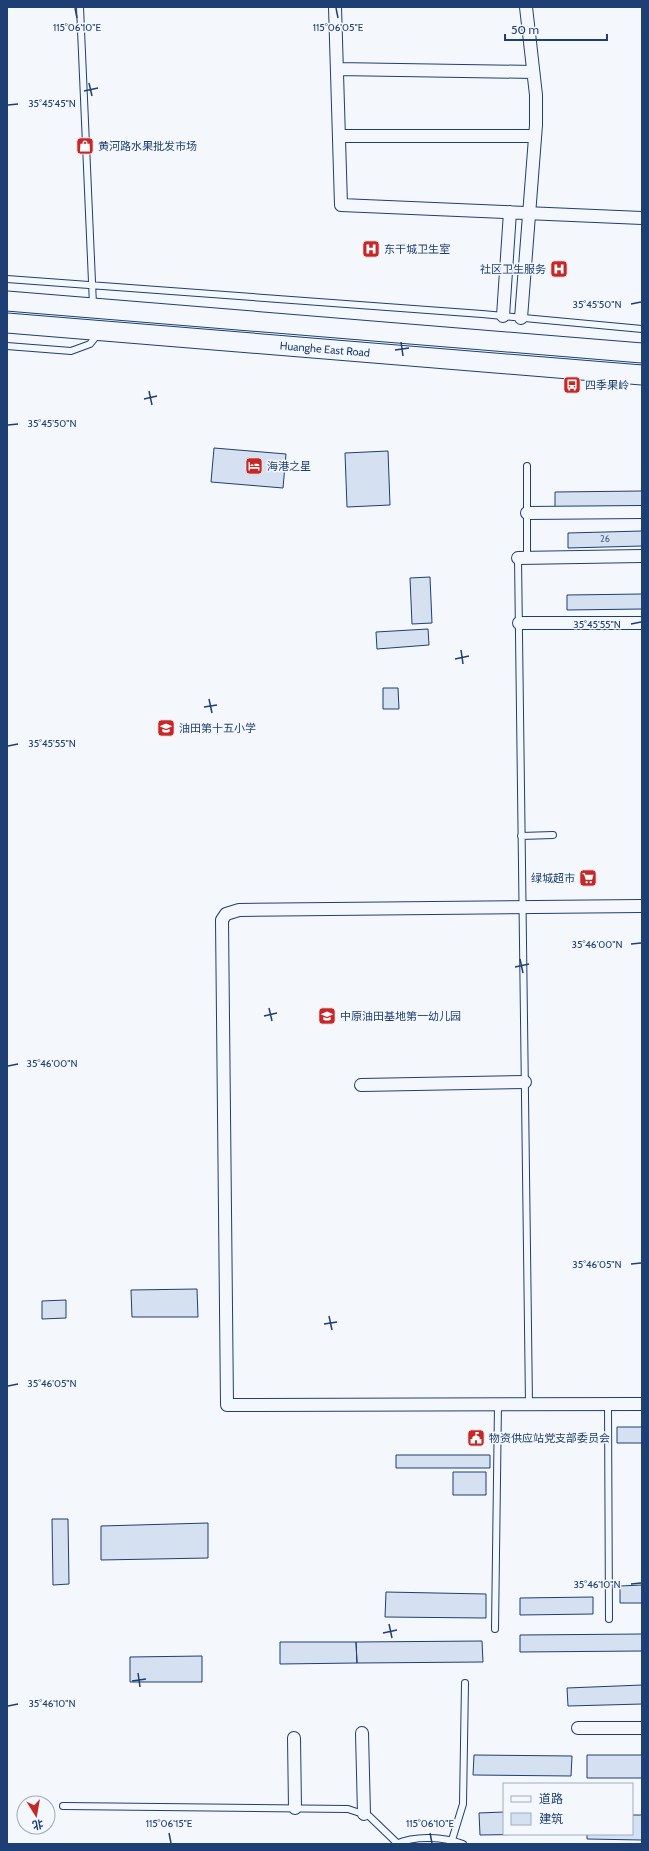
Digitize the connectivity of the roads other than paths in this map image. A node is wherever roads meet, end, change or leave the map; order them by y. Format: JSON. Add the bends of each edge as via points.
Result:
{"nodes":[{"id":1,"x":80,"y":7,"type":"edge"},
{"id":2,"x":336,"y":7,"type":"edge"},
{"id":3,"x":526,"y":7,"type":"edge"},
{"id":4,"x":337,"y":69,"type":"junction"},
{"id":5,"x":533,"y":72,"type":"junction"},
{"id":6,"x":339,"y":136,"type":"junction"},
{"id":7,"x":535,"y":136,"type":"junction"},
{"id":8,"x":510,"y":212,"type":"junction"},
{"id":9,"x":530,"y":213,"type":"junction"},
{"id":10,"x":642,"y":218,"type":"edge"},
{"id":11,"x":7,"y":279,"type":"edge"},
{"id":12,"x":93,"y":285,"type":"junction"},
{"id":13,"x":7,"y":301,"type":"edge"},
{"id":14,"x":94,"y":308,"type":"junction"},
{"id":15,"x":503,"y":316,"type":"junction"},
{"id":16,"x":521,"y":318,"type":"junction"},
{"id":17,"x":7,"y":323,"type":"edge"},
{"id":18,"x":642,"y":329,"type":"edge"},
{"id":19,"x":100,"y":331,"type":"junction"},
{"id":20,"x":7,"y":346,"type":"edge"},
{"id":21,"x":642,"y":353,"type":"edge"},
{"id":22,"x":642,"y":375,"type":"edge"},
{"id":23,"x":527,"y":466,"type":"dead end"},
{"id":24,"x":642,"y":512,"type":"edge"},
{"id":25,"x":527,"y":513,"type":"junction"},
{"id":26,"x":642,"y":556,"type":"edge"},
{"id":27,"x":522,"y":557,"type":"junction"},
{"id":28,"x":642,"y":622,"type":"edge"},
{"id":29,"x":519,"y":623,"type":"junction"},
{"id":30,"x":553,"y":835,"type":"dead end"},
{"id":31,"x":521,"y":836,"type":"junction"},
{"id":32,"x":522,"y":906,"type":"junction"},
{"id":33,"x":642,"y":906,"type":"edge"},
{"id":34,"x":525,"y":1082,"type":"junction"},
{"id":35,"x":361,"y":1085,"type":"dead end"},
{"id":36,"x":498,"y":1404,"type":"junction"},
{"id":37,"x":529,"y":1404,"type":"junction"},
{"id":38,"x":608,"y":1404,"type":"junction"},
{"id":39,"x":642,"y":1404,"type":"edge"},
{"id":40,"x":609,"y":1619,"type":"dead end"},
{"id":41,"x":495,"y":1629,"type":"dead end"},
{"id":42,"x":465,"y":1683,"type":"dead end"},
{"id":43,"x":578,"y":1728,"type":"dead end"},
{"id":44,"x":642,"y":1728,"type":"edge"},
{"id":45,"x":362,"y":1733,"type":"dead end"},
{"id":46,"x":294,"y":1738,"type":"dead end"},
{"id":47,"x":63,"y":1806,"type":"dead end"},
{"id":48,"x":295,"y":1808,"type":"junction"},
{"id":49,"x":364,"y":1814,"type":"junction"},
{"id":50,"x":452,"y":1840,"type":"junction"},
{"id":51,"x":397,"y":1844,"type":"edge"},
{"id":52,"x":463,"y":1844,"type":"edge"}],
"edges":[{"from":1,"to":12,"type":"lane"},
{"from":2,"to":4,"type":"street"},
{"from":3,"to":5,"type":"street"},
{"from":4,"to":5,"type":"street"},
{"from":4,"to":6,"type":"street"},
{"from":5,"to":7,"type":"street","via":[[536,95]]},
{"from":6,"to":7,"type":"street"},
{"from":6,"to":8,"type":"street","via":[[341,205]]},
{"from":7,"to":9,"type":"street"},
{"from":8,"to":9,"type":"street"},
{"from":8,"to":15,"type":"street"},
{"from":9,"to":10,"type":"street"},
{"from":9,"to":16,"type":"street"},
{"from":11,"to":12,"type":"lane"},
{"from":12,"to":14,"type":"lane"},
{"from":12,"to":15,"type":"lane"},
{"from":13,"to":14,"type":"main road","name":"Huanghe East Road"},
{"from":14,"to":21,"type":"main road","name":"Huanghe East Road"},
{"from":15,"to":16,"type":"lane"},
{"from":16,"to":18,"type":"lane"},
{"from":17,"to":19,"type":"main road","name":"Huanghe East Road"},
{"from":19,"to":20,"type":"lane","via":[[90,344],[71,351]]},
{"from":19,"to":22,"type":"main road","name":"Huanghe East Road"},
{"from":23,"to":25,"type":"lane"},
{"from":24,"to":25,"type":"street"},
{"from":25,"to":27,"type":"lane"},
{"from":26,"to":27,"type":"street"},
{"from":27,"to":29,"type":"lane"},
{"from":28,"to":29,"type":"street"},
{"from":29,"to":31,"type":"lane"},
{"from":30,"to":31,"type":"lane"},
{"from":31,"to":32,"type":"lane"},
{"from":32,"to":33,"type":"street"},
{"from":32,"to":34,"type":"lane"},
{"from":32,"to":36,"type":"street","via":[[240,910],[226,914],[222,920],[227,1405]]},
{"from":34,"to":35,"type":"street"},
{"from":34,"to":37,"type":"lane"},
{"from":36,"to":37,"type":"street"},
{"from":36,"to":41,"type":"lane"},
{"from":37,"to":38,"type":"street"},
{"from":38,"to":39,"type":"street"},
{"from":38,"to":40,"type":"lane"},
{"from":42,"to":50,"type":"lane","via":[[463,1804]]},
{"from":43,"to":44,"type":"street"},
{"from":45,"to":49,"type":"street"},
{"from":46,"to":48,"type":"street"},
{"from":47,"to":48,"type":"lane"},
{"from":48,"to":49,"type":"lane","via":[[348,1809]]},
{"from":49,"to":51,"type":"lane","via":[[385,1829]]},
{"from":50,"to":51,"type":"lane","via":[[425,1838]]},
{"from":50,"to":52,"type":"lane"}]}
